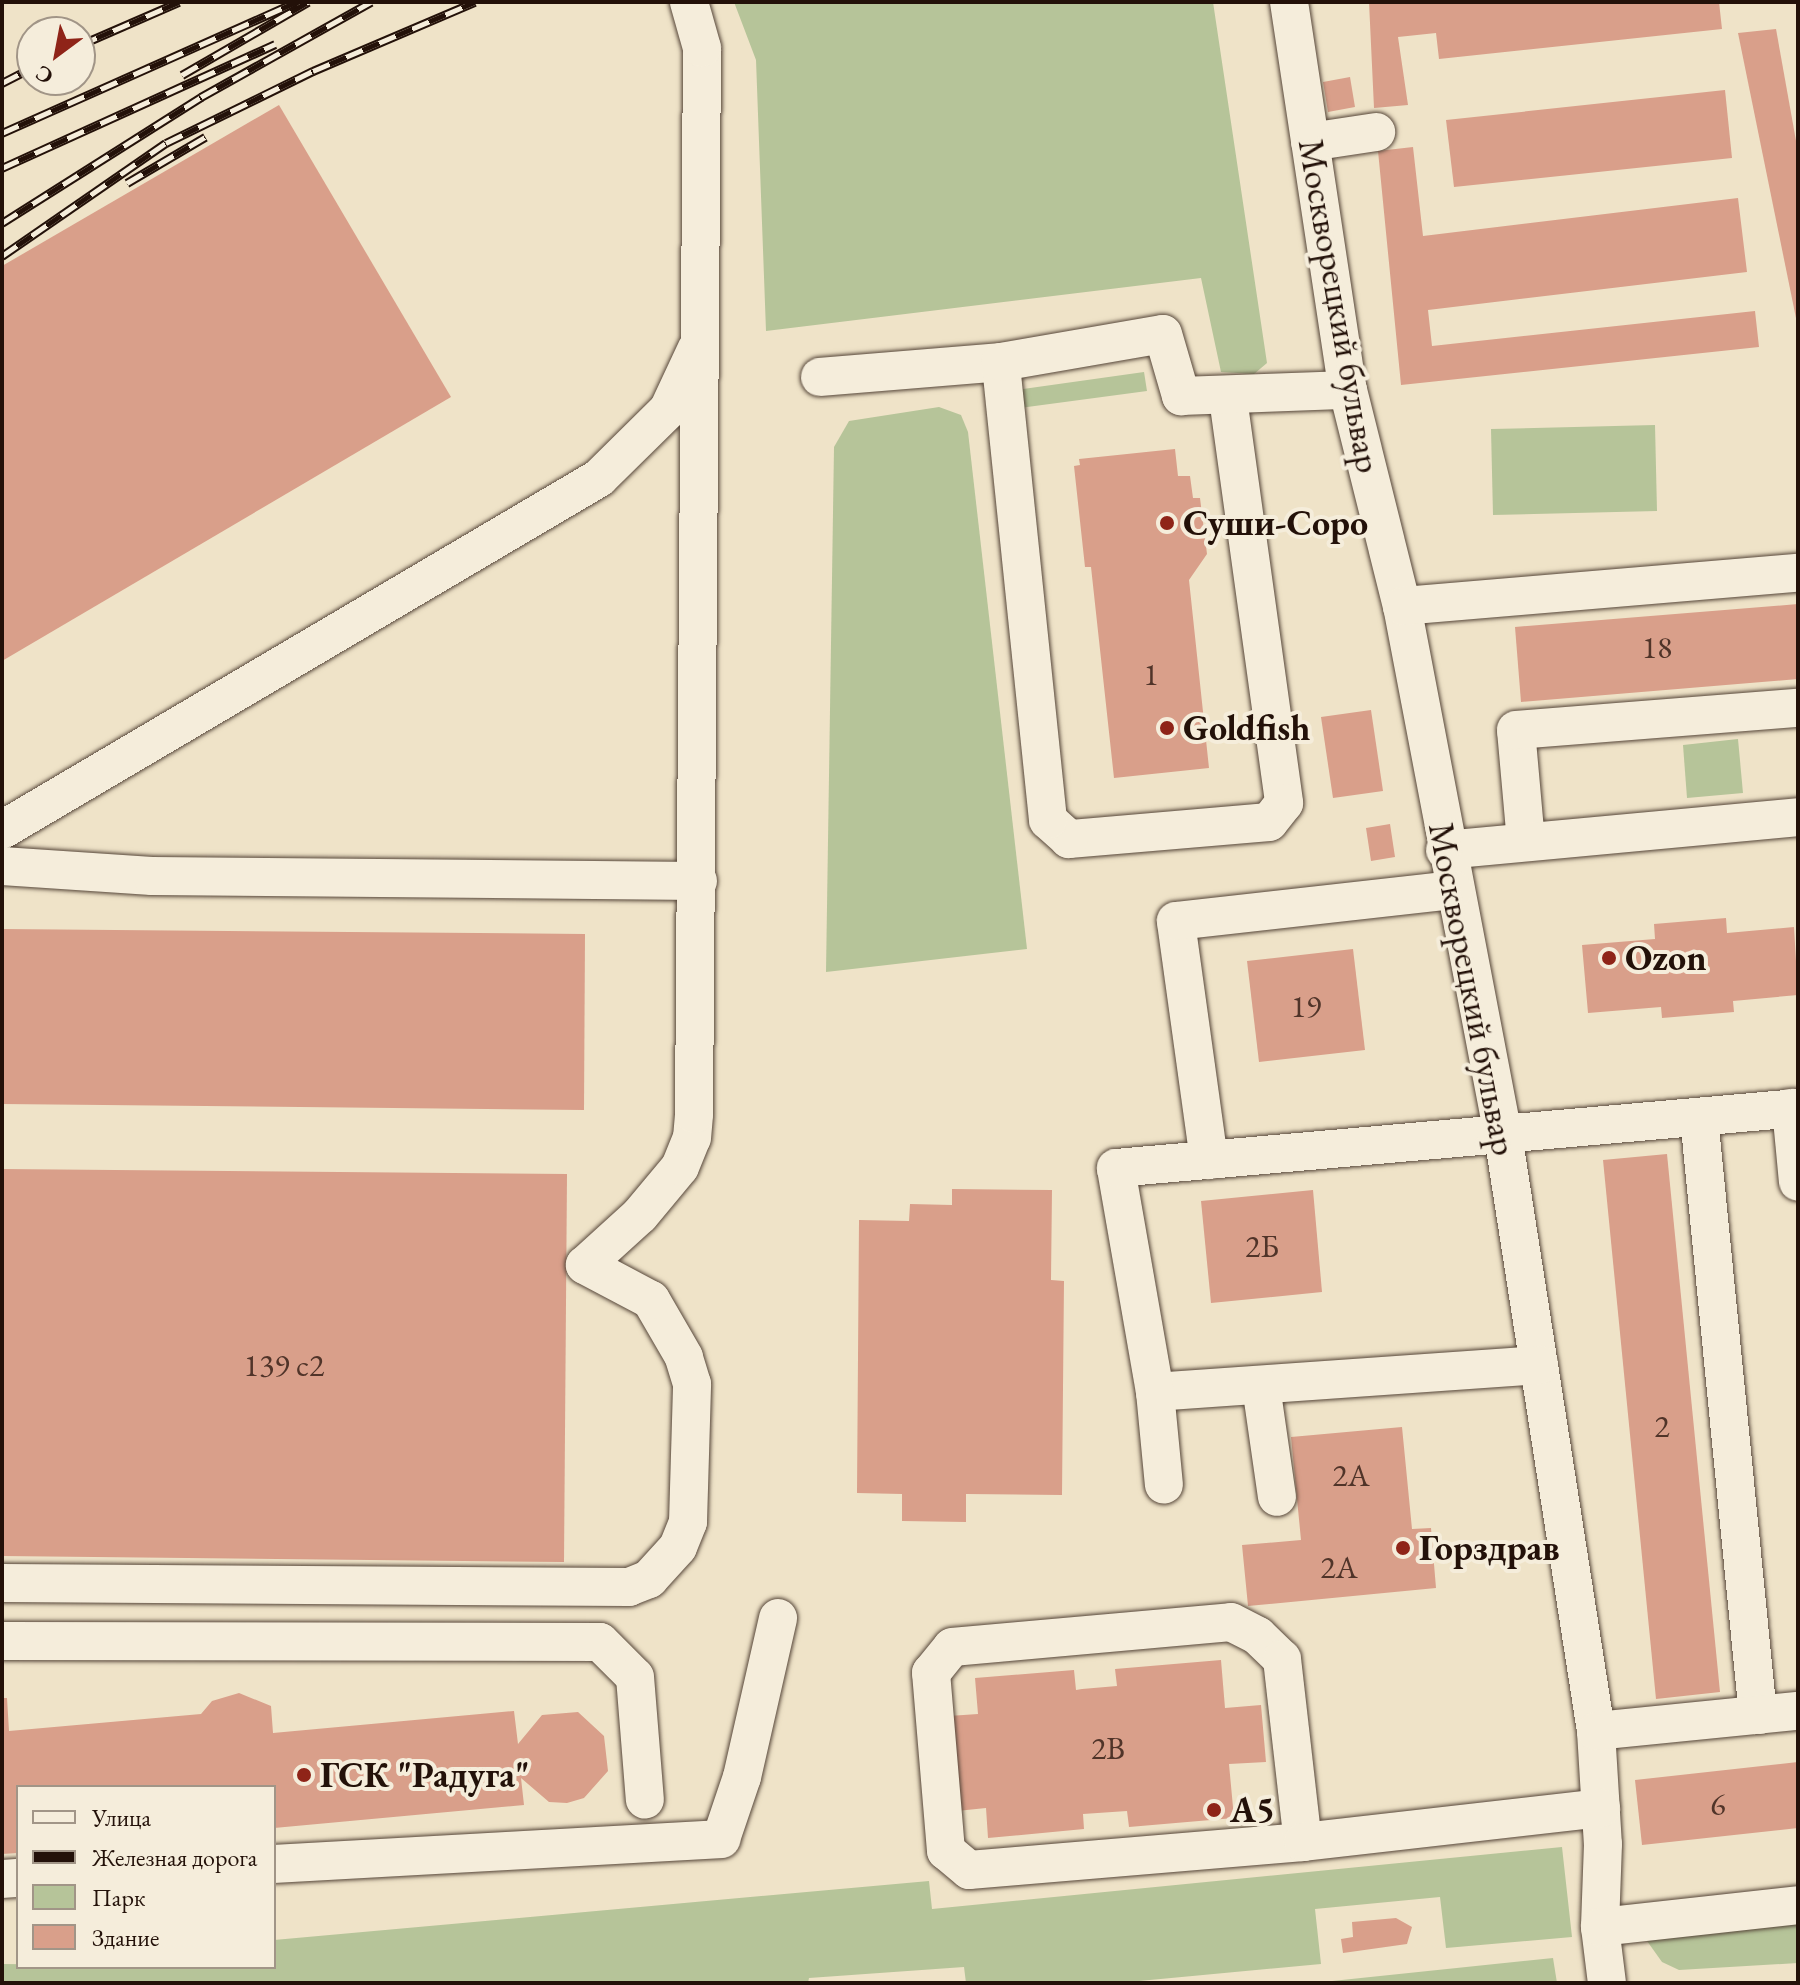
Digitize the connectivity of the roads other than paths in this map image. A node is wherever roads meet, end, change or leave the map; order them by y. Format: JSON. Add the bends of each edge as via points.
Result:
{"nodes":[{"id":1,"x":689,"y":2,"type":"edge"},
{"id":2,"x":1289,"y":2,"type":"edge"},
{"id":3,"x":1376,"y":132,"type":"dead end"},
{"id":4,"x":1310,"y":142,"type":"junction"},
{"id":5,"x":704,"y":326,"type":"junction"},
{"id":6,"x":1001,"y":362,"type":"junction"},
{"id":7,"x":820,"y":377,"type":"dead end"},
{"id":8,"x":1348,"y":390,"type":"junction"},
{"id":9,"x":1228,"y":398,"type":"junction"},
{"id":10,"x":1798,"y":573,"type":"edge"},
{"id":11,"x":1402,"y":606,"type":"junction"},
{"id":12,"x":1798,"y":708,"type":"edge"},
{"id":13,"x":1798,"y":817,"type":"edge"},
{"id":14,"x":2,"y":830,"type":"edge"},
{"id":15,"x":1526,"y":842,"type":"junction"},
{"id":16,"x":1445,"y":850,"type":"junction"},
{"id":17,"x":2,"y":866,"type":"edge"},
{"id":18,"x":698,"y":881,"type":"junction"},
{"id":19,"x":1453,"y":890,"type":"junction"},
{"id":20,"x":1794,"y":1108,"type":"edge"},
{"id":21,"x":1699,"y":1117,"type":"junction"},
{"id":22,"x":1503,"y":1135,"type":"junction"},
{"id":23,"x":1209,"y":1160,"type":"junction"},
{"id":24,"x":1798,"y":1182,"type":"edge"},
{"id":25,"x":1539,"y":1365,"type":"junction"},
{"id":26,"x":1261,"y":1386,"type":"junction"},
{"id":27,"x":1155,"y":1392,"type":"junction"},
{"id":28,"x":1164,"y":1485,"type":"dead end"},
{"id":29,"x":1277,"y":1497,"type":"dead end"},
{"id":30,"x":2,"y":1583,"type":"edge"},
{"id":31,"x":778,"y":1618,"type":"dead end"},
{"id":32,"x":2,"y":1641,"type":"edge"},
{"id":33,"x":1798,"y":1711,"type":"edge"},
{"id":34,"x":1758,"y":1715,"type":"junction"},
{"id":35,"x":1596,"y":1731,"type":"junction"},
{"id":36,"x":645,"y":1800,"type":"dead end"},
{"id":37,"x":1601,"y":1808,"type":"junction"},
{"id":38,"x":1303,"y":1842,"type":"junction"},
{"id":39,"x":276,"y":1864,"type":"edge"},
{"id":40,"x":1798,"y":1905,"type":"edge"},
{"id":41,"x":1600,"y":1927,"type":"junction"},
{"id":42,"x":1607,"y":1983,"type":"edge"}],
"edges":[{"from":1,"to":5,"type":"street","via":[[702,48]]},
{"from":2,"to":4,"type":"street","name":"Москворецкий бульвар"},
{"from":3,"to":4,"type":"street"},
{"from":4,"to":8,"type":"street","name":"Москворецкий бульвар"},
{"from":5,"to":14,"type":"street","via":[[690,372],[668,410],[599,478]]},
{"from":5,"to":18,"type":"street"},
{"from":6,"to":7,"type":"street"},
{"from":6,"to":9,"type":"street","via":[[1163,334],[1181,396]]},
{"from":6,"to":9,"type":"street","via":[[1048,820],[1069,839],[1269,822],[1284,803]]},
{"from":8,"to":9,"type":"street"},
{"from":8,"to":11,"type":"street","name":"Москворецкий бульвар"},
{"from":10,"to":11,"type":"street"},
{"from":11,"to":16,"type":"street","name":"Москворецкий бульвар"},
{"from":12,"to":15,"type":"street","via":[[1516,730]]},
{"from":13,"to":15,"type":"street"},
{"from":15,"to":16,"type":"street"},
{"from":16,"to":19,"type":"street","name":"Москворецкий бульвар"},
{"from":17,"to":18,"type":"street","via":[[152,876]]},
{"from":18,"to":30,"type":"street","via":[[692,1138],[662,1192],[585,1265],[651,1300],[684,1357],[692,1384],[688,1522],[668,1562],[629,1587]]},
{"from":19,"to":22,"type":"street","name":"Москворецкий бульвар"},
{"from":19,"to":23,"type":"street","via":[[1176,921]]},
{"from":20,"to":21,"type":"street"},
{"from":20,"to":24,"type":"street"},
{"from":21,"to":22,"type":"street"},
{"from":21,"to":34,"type":"street"},
{"from":22,"to":23,"type":"street"},
{"from":22,"to":25,"type":"street","name":"Москворецкий бульвар"},
{"from":23,"to":27,"type":"street","via":[[1116,1168]]},
{"from":25,"to":26,"type":"street"},
{"from":25,"to":35,"type":"street","name":"Москворецкий бульвар"},
{"from":26,"to":27,"type":"street"},
{"from":26,"to":29,"type":"street"},
{"from":27,"to":28,"type":"street"},
{"from":31,"to":39,"type":"street","via":[[742,1777],[721,1839]]},
{"from":32,"to":36,"type":"street","via":[[600,1642],[635,1677]]},
{"from":33,"to":34,"type":"street"},
{"from":34,"to":35,"type":"street"},
{"from":35,"to":37,"type":"street","name":"Москворецкий бульвар"},
{"from":37,"to":38,"type":"street"},
{"from":37,"to":41,"type":"street","name":"Москворецкий бульвар"},
{"from":38,"to":38,"type":"street","via":[[969,1870],[946,1851],[931,1673],[952,1647],[1231,1622],[1258,1636],[1282,1659]]},
{"from":40,"to":41,"type":"street"},
{"from":41,"to":42,"type":"street","name":"Москворецкий бульвар"}]}
